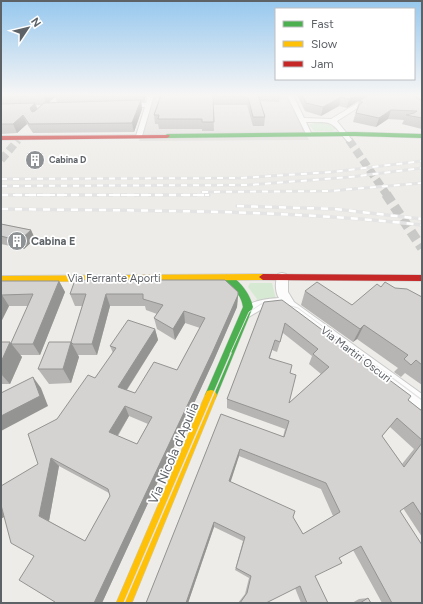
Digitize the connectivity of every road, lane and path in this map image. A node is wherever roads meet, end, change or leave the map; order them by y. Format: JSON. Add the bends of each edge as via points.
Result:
{"nodes":[{"id":1,"x":143,"y":123,"type":"edge"},
{"id":2,"x":303,"y":123,"type":"edge"},
{"id":3,"x":337,"y":123,"type":"edge"},
{"id":4,"x":309,"y":135,"type":"junction"},
{"id":5,"x":139,"y":136,"type":"junction"},
{"id":6,"x":422,"y":136,"type":"edge"},
{"id":7,"x":1,"y":138,"type":"edge"},
{"id":8,"x":348,"y":138,"type":"junction"},
{"id":9,"x":282,"y":277,"type":"junction"},
{"id":10,"x":227,"y":278,"type":"junction"},
{"id":11,"x":422,"y":278,"type":"edge"},
{"id":12,"x":1,"y":279,"type":"edge"},
{"id":13,"x":290,"y":305,"type":"junction"},
{"id":14,"x":247,"y":313,"type":"junction"},
{"id":15,"x":422,"y":403,"type":"edge"},
{"id":16,"x":124,"y":603,"type":"edge"}],
"edges":[{"from":1,"to":5,"type":"street"},
{"from":2,"to":4,"type":"street"},
{"from":3,"to":8,"type":"street"},
{"from":4,"to":5,"type":"street"},
{"from":4,"to":8,"type":"street"},
{"from":5,"to":7,"type":"street"},
{"from":6,"to":8,"type":"street","via":[[371,134]]},
{"from":9,"to":10,"type":"street","name":"Via Ferrante Aporti"},
{"from":9,"to":11,"type":"street","name":"Via Ferrante Aporti"},
{"from":9,"to":13,"type":"street","via":[[282,293]]},
{"from":10,"to":12,"type":"street","name":"Via Ferrante Aporti"},
{"from":10,"to":14,"type":"street","via":[[240,287],[246,296]]},
{"from":13,"to":14,"type":"street","via":[[280,302],[267,303]]},
{"from":13,"to":15,"type":"street","name":"Via Martiri Oscuri"},
{"from":14,"to":16,"type":"street","name":"Via Nicola d'Apulia"}]}
